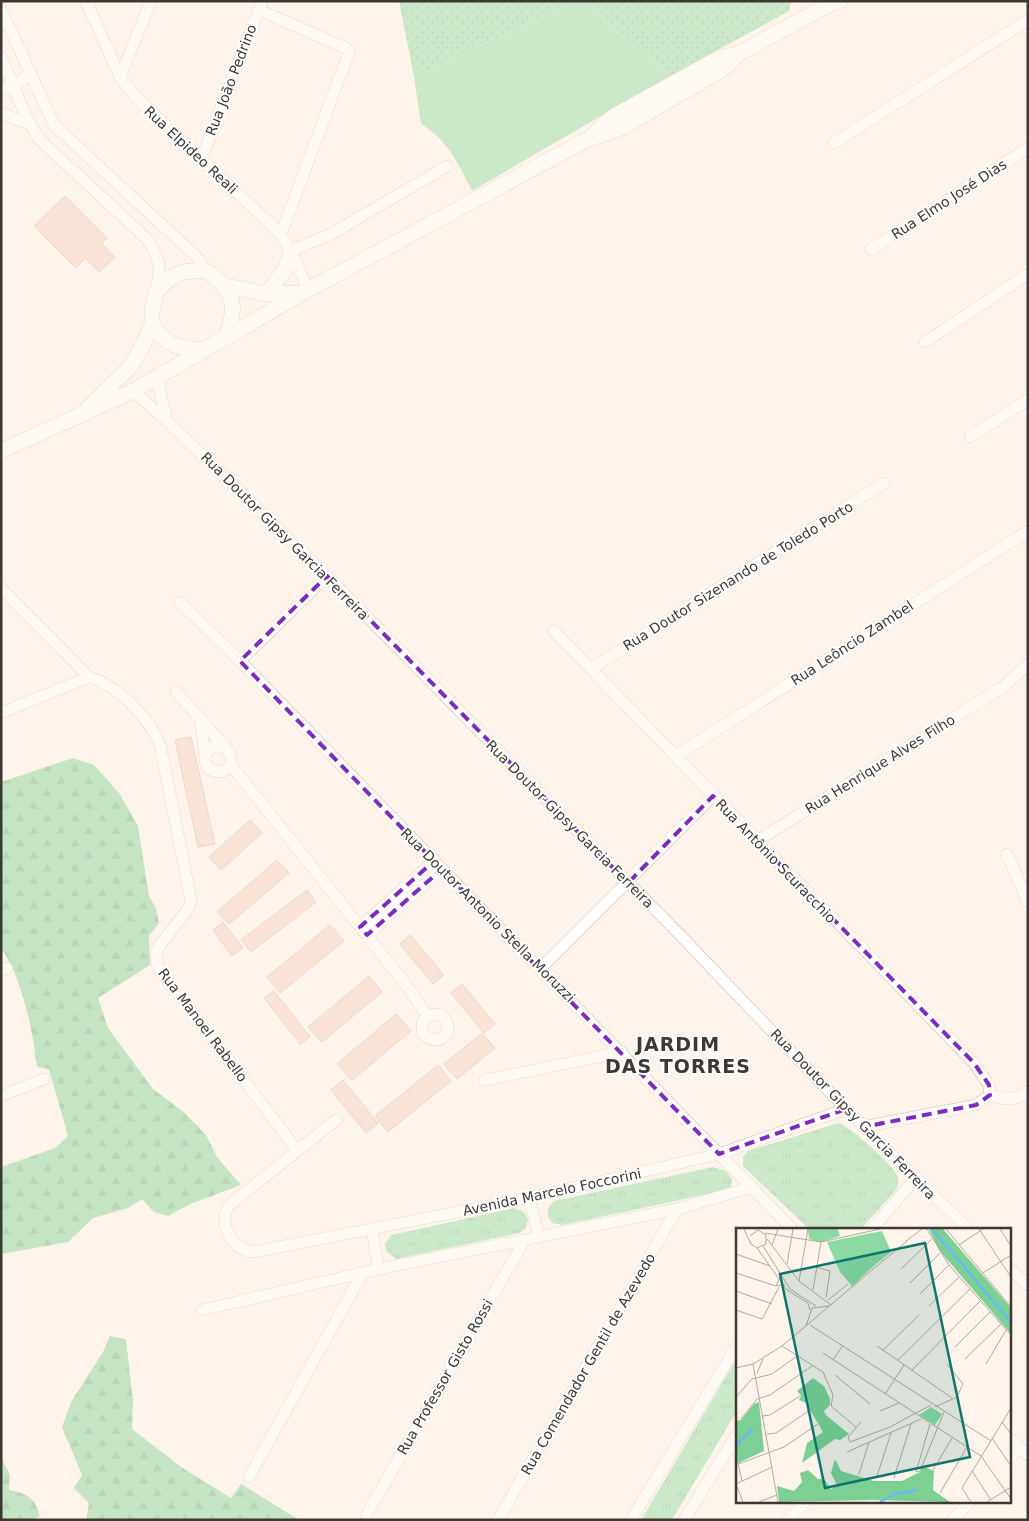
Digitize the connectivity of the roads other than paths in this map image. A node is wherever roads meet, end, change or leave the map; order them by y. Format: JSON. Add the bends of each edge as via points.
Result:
{"nodes":[{"id":1,"x":86,"y":1,"type":"edge"},
{"id":2,"x":151,"y":1,"type":"edge"},
{"id":3,"x":835,"y":2,"type":"edge"},
{"id":4,"x":260,"y":6,"type":"edge"},
{"id":5,"x":3,"y":16,"type":"edge"},
{"id":6,"x":1028,"y":20,"type":"edge"},
{"id":7,"x":1,"y":57,"type":"edge"},
{"id":8,"x":30,"y":74,"type":"junction"},
{"id":9,"x":120,"y":77,"type":"junction"},
{"id":10,"x":15,"y":86,"type":"junction"},
{"id":11,"x":1,"y":90,"type":"edge"},
{"id":12,"x":1,"y":112,"type":"edge"},
{"id":13,"x":29,"y":124,"type":"junction"},
{"id":14,"x":834,"y":143,"type":"dead end"},
{"id":15,"x":1028,"y":148,"type":"edge"},
{"id":16,"x":201,"y":160,"type":"junction"},
{"id":17,"x":447,"y":166,"type":"dead end"},
{"id":18,"x":281,"y":234,"type":"junction"},
{"id":19,"x":870,"y":249,"type":"dead end"},
{"id":20,"x":291,"y":251,"type":"junction"},
{"id":21,"x":204,"y":270,"type":"junction"},
{"id":22,"x":1028,"y":274,"type":"edge"},
{"id":23,"x":226,"y":286,"type":"junction"},
{"id":24,"x":156,"y":292,"type":"junction"},
{"id":25,"x":306,"y":292,"type":"junction"},
{"id":26,"x":267,"y":294,"type":"junction"},
{"id":27,"x":152,"y":324,"type":"junction"},
{"id":28,"x":226,"y":336,"type":"junction"},
{"id":29,"x":925,"y":342,"type":"dead end"},
{"id":30,"x":202,"y":350,"type":"junction"},
{"id":31,"x":130,"y":366,"type":"junction"},
{"id":32,"x":157,"y":378,"type":"junction"},
{"id":33,"x":132,"y":391,"type":"junction"},
{"id":34,"x":1028,"y":400,"type":"edge"},
{"id":35,"x":82,"y":414,"type":"junction"},
{"id":36,"x":167,"y":421,"type":"junction"},
{"id":37,"x":970,"y":437,"type":"dead end"},
{"id":38,"x":1,"y":452,"type":"edge"},
{"id":39,"x":884,"y":483,"type":"dead end"},
{"id":40,"x":1028,"y":531,"type":"edge"},
{"id":41,"x":327,"y":576,"type":"junction"},
{"id":42,"x":1,"y":588,"type":"edge"},
{"id":43,"x":180,"y":602,"type":"dead end"},
{"id":44,"x":554,"y":631,"type":"dead end"},
{"id":45,"x":240,"y":661,"type":"junction"},
{"id":46,"x":1028,"y":664,"type":"edge"},
{"id":47,"x":591,"y":668,"type":"junction"},
{"id":48,"x":89,"y":677,"type":"junction"},
{"id":49,"x":176,"y":692,"type":"dead end"},
{"id":50,"x":1,"y":713,"type":"edge"},
{"id":51,"x":201,"y":720,"type":"junction"},
{"id":52,"x":228,"y":750,"type":"junction"},
{"id":53,"x":676,"y":756,"type":"junction"},
{"id":54,"x":205,"y":758,"type":"junction"},
{"id":55,"x":231,"y":765,"type":"junction"},
{"id":56,"x":713,"y":796,"type":"junction"},
{"id":57,"x":758,"y":841,"type":"junction"},
{"id":58,"x":1007,"y":854,"type":"dead end"},
{"id":59,"x":438,"y":865,"type":"junction"},
{"id":60,"x":628,"y":883,"type":"junction"},
{"id":61,"x":1028,"y":902,"type":"edge"},
{"id":62,"x":363,"y":931,"type":"junction"},
{"id":63,"x":541,"y":968,"type":"junction"},
{"id":64,"x":427,"y":1016,"type":"dead end"},
{"id":65,"x":622,"y":1052,"type":"junction"},
{"id":66,"x":44,"y":1079,"type":"dead end"},
{"id":67,"x":485,"y":1080,"type":"dead end"},
{"id":68,"x":1028,"y":1091,"type":"edge"},
{"id":69,"x":990,"y":1095,"type":"junction"},
{"id":70,"x":1,"y":1096,"type":"edge"},
{"id":71,"x":846,"y":1110,"type":"junction"},
{"id":72,"x":336,"y":1120,"type":"dead end"},
{"id":73,"x":863,"y":1127,"type":"junction"},
{"id":74,"x":297,"y":1150,"type":"junction"},
{"id":75,"x":719,"y":1154,"type":"junction"},
{"id":76,"x":915,"y":1179,"type":"junction"},
{"id":77,"x":752,"y":1188,"type":"junction"},
{"id":78,"x":528,"y":1198,"type":"junction"},
{"id":79,"x":677,"y":1209,"type":"junction"},
{"id":80,"x":791,"y":1228,"type":"edge"},
{"id":81,"x":873,"y":1228,"type":"edge"},
{"id":82,"x":967,"y":1228,"type":"edge"},
{"id":83,"x":372,"y":1231,"type":"junction"},
{"id":84,"x":539,"y":1237,"type":"junction"},
{"id":85,"x":524,"y":1241,"type":"junction"},
{"id":86,"x":379,"y":1269,"type":"junction"},
{"id":87,"x":1012,"y":1271,"type":"edge"},
{"id":88,"x":362,"y":1274,"type":"junction"},
{"id":89,"x":1028,"y":1285,"type":"edge"},
{"id":90,"x":202,"y":1310,"type":"dead end"},
{"id":91,"x":736,"y":1347,"type":"edge"},
{"id":92,"x":736,"y":1436,"type":"edge"},
{"id":93,"x":1012,"y":1441,"type":"edge"},
{"id":94,"x":1024,"y":1451,"type":"edge"},
{"id":95,"x":1012,"y":1457,"type":"edge"},
{"id":96,"x":248,"y":1477,"type":"dead end"},
{"id":97,"x":803,"y":1504,"type":"edge"},
{"id":98,"x":967,"y":1504,"type":"edge"},
{"id":99,"x":367,"y":1514,"type":"dead end"},
{"id":100,"x":498,"y":1520,"type":"edge"},
{"id":101,"x":631,"y":1520,"type":"edge"},
{"id":102,"x":684,"y":1520,"type":"edge"},
{"id":103,"x":788,"y":1520,"type":"edge"},
{"id":104,"x":953,"y":1520,"type":"edge"}],
"edges":[{"from":1,"to":9,"type":"street","name":"Rua Elpideo Reali"},
{"from":2,"to":9,"type":"street"},
{"from":3,"to":25,"type":"main road","via":[[738,54],[726,67],[621,128],[586,140]]},
{"from":4,"to":16,"type":"street","name":"Rua João Pedrino"},
{"from":4,"to":18,"type":"street","via":[[347,49],[349,54]]},
{"from":5,"to":8,"type":"street"},
{"from":6,"to":14,"type":"street"},
{"from":7,"to":10,"type":"street"},
{"from":8,"to":10,"type":"street"},
{"from":8,"to":21,"type":"street","via":[[54,125],[199,260]]},
{"from":9,"to":16,"type":"street","name":"Rua Elpideo Reali","via":[[158,120]]},
{"from":10,"to":11,"type":"street"},
{"from":10,"to":13,"type":"street"},
{"from":12,"to":13,"type":"street"},
{"from":13,"to":24,"type":"street","via":[[41,141],[147,239],[159,258]]},
{"from":15,"to":19,"type":"street","name":"Rua Elmo José Dias"},
{"from":16,"to":18,"type":"street","name":"Rua Elpideo Reali"},
{"from":17,"to":20,"type":"street","via":[[333,232]]},
{"from":18,"to":20,"type":"street","name":"Rua Elpideo Reali"},
{"from":20,"to":25,"type":"street","name":"Rua Elpideo Reali"},
{"from":20,"to":26,"type":"main road","via":[[286,268]]},
{"from":21,"to":23,"type":"main road"},
{"from":21,"to":24,"type":"main road","via":[[183,272],[169,279]]},
{"from":22,"to":29,"type":"street"},
{"from":23,"to":26,"type":"main road"},
{"from":23,"to":28,"type":"main road","via":[[233,306]]},
{"from":24,"to":27,"type":"main road"},
{"from":25,"to":26,"type":"main road"},
{"from":25,"to":28,"type":"main road"},
{"from":27,"to":30,"type":"main road","via":[[160,337],[177,348]]},
{"from":27,"to":31,"type":"main road"},
{"from":28,"to":30,"type":"main road"},
{"from":30,"to":32,"type":"main road"},
{"from":31,"to":33,"type":"main road"},
{"from":31,"to":35,"type":"main road"},
{"from":32,"to":33,"type":"main road"},
{"from":32,"to":36,"type":"street"},
{"from":33,"to":35,"type":"main road"},
{"from":33,"to":36,"type":"street","name":"Rua Doutor Gipsy Garcia Ferreira"},
{"from":34,"to":37,"type":"street"},
{"from":35,"to":38,"type":"main road"},
{"from":36,"to":41,"type":"street","name":"Rua Doutor Gipsy Garcia Ferreira"},
{"from":39,"to":47,"type":"street","name":"Rua Doutor Sizenando de Toledo Porto"},
{"from":40,"to":53,"type":"street","name":"Rua Leôncio Zambel"},
{"from":41,"to":45,"type":"street"},
{"from":41,"to":60,"type":"street","name":"Rua Doutor Gipsy Garcia Ferreira"},
{"from":42,"to":48,"type":"street","name":"Rua Manoel Rabello"},
{"from":43,"to":45,"type":"street","name":"Rua Doutor Antonio Stella Moruzzi"},
{"from":44,"to":47,"type":"street","name":"Rua Antônio Scuracchio"},
{"from":45,"to":59,"type":"street","name":"Rua Doutor Antonio Stella Moruzzi"},
{"from":46,"to":57,"type":"street","name":"Rua Henrique Alves Filho","via":[[1003,688]]},
{"from":47,"to":53,"type":"street","name":"Rua Antônio Scuracchio"},
{"from":48,"to":50,"type":"street"},
{"from":48,"to":74,"type":"street","name":"Rua Manoel Rabello","via":[[116,693],[147,721],[160,744],[191,900],[188,909],[158,949],[159,969]]},
{"from":49,"to":51,"type":"street"},
{"from":51,"to":52,"type":"street"},
{"from":51,"to":54,"type":"street"},
{"from":52,"to":54,"type":"street","via":[[214,747]]},
{"from":52,"to":55,"type":"street"},
{"from":53,"to":56,"type":"street","name":"Rua Antônio Scuracchio"},
{"from":54,"to":55,"type":"street","via":[[208,768],[217,773]]},
{"from":55,"to":62,"type":"street"},
{"from":56,"to":57,"type":"street","name":"Rua Antônio Scuracchio"},
{"from":56,"to":60,"type":"street"},
{"from":57,"to":69,"type":"street","name":"Rua Antônio Scuracchio","via":[[974,1064],[989,1085]]},
{"from":58,"to":61,"type":"street"},
{"from":59,"to":62,"type":"street"},
{"from":59,"to":63,"type":"street","name":"Rua Doutor Antonio Stella Moruzzi"},
{"from":60,"to":63,"type":"street"},
{"from":60,"to":71,"type":"street","name":"Rua Doutor Gipsy Garcia Ferreira"},
{"from":62,"to":64,"type":"street"},
{"from":63,"to":65,"type":"street","name":"Rua Doutor Antonio Stella Moruzzi"},
{"from":65,"to":67,"type":"street"},
{"from":65,"to":75,"type":"street","name":"Rua Doutor Antonio Stella Moruzzi"},
{"from":66,"to":70,"type":"street"},
{"from":68,"to":69,"type":"street","via":[[1013,1098],[1000,1099]]},
{"from":69,"to":73,"type":"street","via":[[976,1105]]},
{"from":71,"to":73,"type":"street","name":"Rua Doutor Gipsy Garcia Ferreira"},
{"from":71,"to":75,"type":"street","name":"Avenida Marcelo Foccorini"},
{"from":72,"to":74,"type":"street"},
{"from":73,"to":76,"type":"street","name":"Rua Doutor Gipsy Garcia Ferreira"},
{"from":74,"to":83,"type":"street","name":"Avenida Marcelo Foccorini","via":[[228,1206],[227,1228],[234,1244],[253,1252]]},
{"from":75,"to":77,"type":"street","name":"Rua Doutor Antonio Stella Moruzzi"},
{"from":75,"to":78,"type":"street","name":"Avenida Marcelo Foccorini"},
{"from":76,"to":81,"type":"street"},
{"from":76,"to":82,"type":"street","name":"Rua Doutor Gipsy Garcia Ferreira"},
{"from":77,"to":79,"type":"street"},
{"from":77,"to":80,"type":"street","name":"Rua Doutor Antonio Stella Moruzzi"},
{"from":78,"to":83,"type":"street","name":"Avenida Marcelo Foccorini"},
{"from":78,"to":84,"type":"street"},
{"from":79,"to":84,"type":"street"},
{"from":79,"to":100,"type":"street","name":"Rua Comendador Gentil de Azevedo"},
{"from":83,"to":86,"type":"street"},
{"from":84,"to":85,"type":"street"},
{"from":85,"to":86,"type":"street"},
{"from":85,"to":99,"type":"street","name":"Rua Professor Gisto Rossi"},
{"from":86,"to":88,"type":"street"},
{"from":87,"to":89,"type":"street"},
{"from":88,"to":90,"type":"street"},
{"from":88,"to":96,"type":"street"},
{"from":91,"to":101,"type":"street"},
{"from":92,"to":102,"type":"street"},
{"from":93,"to":94,"type":"street"},
{"from":94,"to":95,"type":"street"},
{"from":97,"to":103,"type":"street"},
{"from":98,"to":104,"type":"street"}]}
